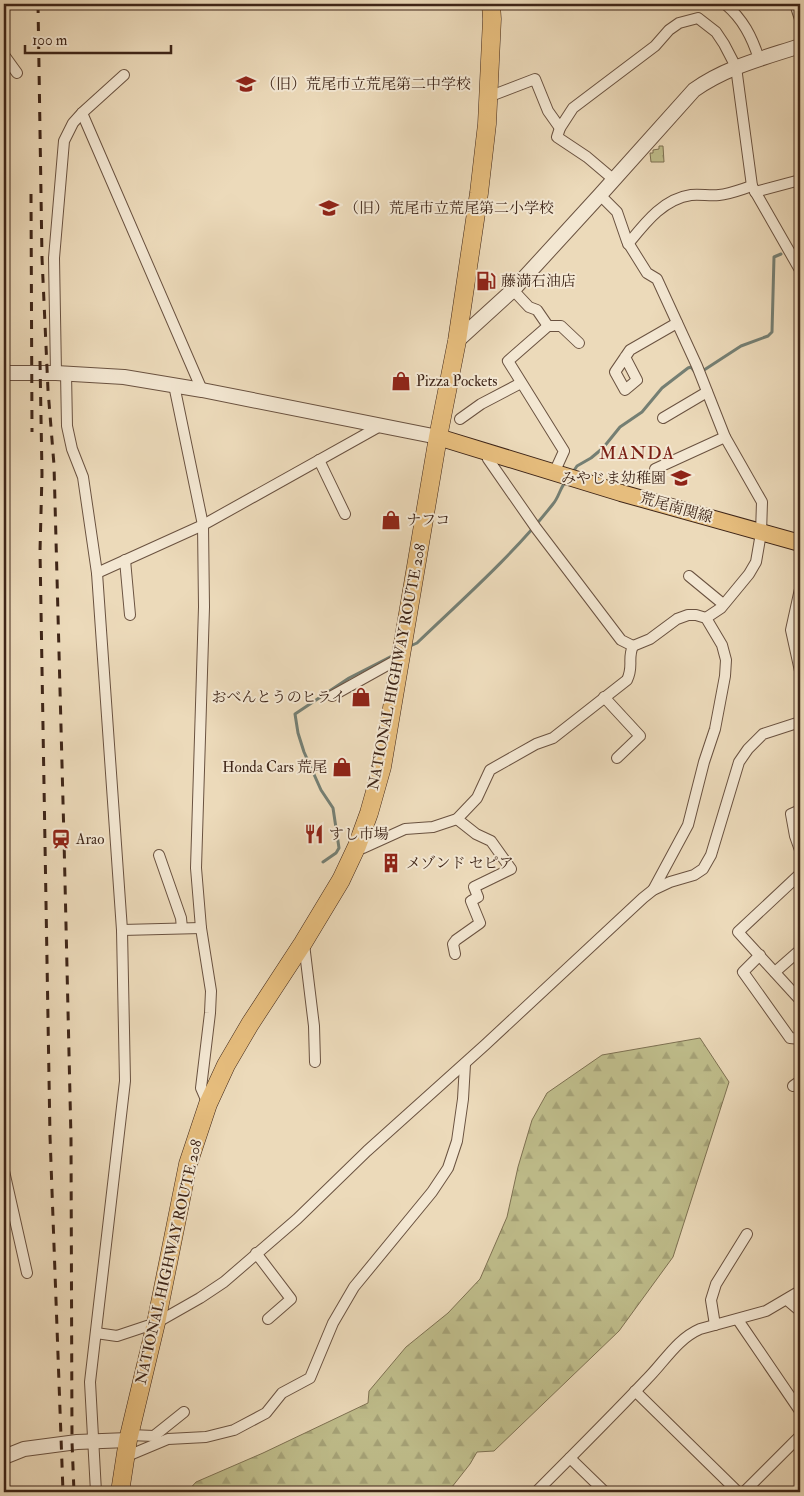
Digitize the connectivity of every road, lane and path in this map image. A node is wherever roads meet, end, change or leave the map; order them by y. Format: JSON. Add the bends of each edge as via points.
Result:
{"nodes":[{"id":1,"x":491,"y":4,"type":"edge"},
{"id":2,"x":725,"y":4,"type":"edge"},
{"id":3,"x":796,"y":4,"type":"edge"},
{"id":4,"x":800,"y":19,"type":"edge"},
{"id":5,"x":800,"y":46,"type":"edge"},
{"id":6,"x":4,"y":55,"type":"edge"},
{"id":7,"x":759,"y":59,"type":"junction"},
{"id":8,"x":736,"y":67,"type":"junction"},
{"id":9,"x":17,"y":73,"type":"dead end"},
{"id":10,"x":124,"y":74,"type":"dead end"},
{"id":11,"x":488,"y":97,"type":"junction"},
{"id":12,"x":82,"y":113,"type":"junction"},
{"id":13,"x":560,"y":128,"type":"junction"},
{"id":14,"x":613,"y":179,"type":"junction"},
{"id":15,"x":800,"y":180,"type":"edge"},
{"id":16,"x":754,"y":189,"type":"junction"},
{"id":17,"x":600,"y":195,"type":"junction"},
{"id":18,"x":628,"y":244,"type":"junction"},
{"id":19,"x":800,"y":270,"type":"edge"},
{"id":20,"x":513,"y":290,"type":"junction"},
{"id":21,"x":677,"y":323,"type":"junction"},
{"id":22,"x":548,"y":326,"type":"junction"},
{"id":23,"x":457,"y":341,"type":"junction"},
{"id":24,"x":579,"y":343,"type":"dead end"},
{"id":25,"x":625,"y":357,"type":"dead end"},
{"id":26,"x":4,"y":373,"type":"edge"},
{"id":27,"x":61,"y":373,"type":"junction"},
{"id":28,"x":521,"y":383,"type":"junction"},
{"id":29,"x":174,"y":385,"type":"junction"},
{"id":30,"x":202,"y":390,"type":"junction"},
{"id":31,"x":707,"y":392,"type":"junction"},
{"id":32,"x":662,"y":418,"type":"dead end"},
{"id":33,"x":460,"y":419,"type":"dead end"},
{"id":34,"x":382,"y":425,"type":"junction"},
{"id":35,"x":438,"y":437,"type":"junction"},
{"id":36,"x":725,"y":437,"type":"junction"},
{"id":37,"x":491,"y":454,"type":"junction"},
{"id":38,"x":320,"y":460,"type":"junction"},
{"id":39,"x":655,"y":469,"type":"dead end"},
{"id":40,"x":554,"y":473,"type":"junction"},
{"id":41,"x":345,"y":514,"type":"dead end"},
{"id":42,"x":203,"y":525,"type":"junction"},
{"id":43,"x":762,"y":533,"type":"junction"},
{"id":44,"x":800,"y":543,"type":"edge"},
{"id":45,"x":125,"y":560,"type":"junction"},
{"id":46,"x":97,"y":573,"type":"junction"},
{"id":47,"x":689,"y":576,"type":"dead end"},
{"id":48,"x":800,"y":589,"type":"edge"},
{"id":49,"x":723,"y":604,"type":"junction"},
{"id":50,"x":130,"y":615,"type":"dead end"},
{"id":51,"x":706,"y":618,"type":"junction"},
{"id":52,"x":796,"y":629,"type":"edge"},
{"id":53,"x":633,"y":646,"type":"junction"},
{"id":54,"x":401,"y":659,"type":"junction"},
{"id":55,"x":800,"y":671,"type":"edge"},
{"id":56,"x":332,"y":696,"type":"dead end"},
{"id":57,"x":604,"y":697,"type":"junction"},
{"id":58,"x":800,"y":722,"type":"edge"},
{"id":59,"x":617,"y":758,"type":"dead end"},
{"id":60,"x":800,"y":810,"type":"edge"},
{"id":61,"x":457,"y":819,"type":"junction"},
{"id":62,"x":357,"y":846,"type":"junction"},
{"id":63,"x":800,"y":850,"type":"edge"},
{"id":64,"x":159,"y":854,"type":"dead end"},
{"id":65,"x":800,"y":874,"type":"edge"},
{"id":66,"x":653,"y":890,"type":"junction"},
{"id":67,"x":182,"y":928,"type":"junction"},
{"id":68,"x":202,"y":928,"type":"junction"},
{"id":69,"x":122,"y":930,"type":"junction"},
{"id":70,"x":303,"y":943,"type":"junction"},
{"id":71,"x":800,"y":950,"type":"edge"},
{"id":72,"x":455,"y":954,"type":"dead end"},
{"id":73,"x":760,"y":955,"type":"junction"},
{"id":74,"x":775,"y":972,"type":"junction"},
{"id":75,"x":800,"y":1000,"type":"edge"},
{"id":76,"x":800,"y":1039,"type":"edge"},
{"id":77,"x":315,"y":1062,"type":"dead end"},
{"id":78,"x":465,"y":1064,"type":"junction"},
{"id":79,"x":208,"y":1104,"type":"junction"},
{"id":80,"x":4,"y":1171,"type":"edge"},
{"id":81,"x":747,"y":1234,"type":"dead end"},
{"id":82,"x":256,"y":1253,"type":"junction"},
{"id":83,"x":27,"y":1273,"type":"dead end"},
{"id":84,"x":800,"y":1291,"type":"edge"},
{"id":85,"x":787,"y":1300,"type":"junction"},
{"id":86,"x":800,"y":1311,"type":"edge"},
{"id":87,"x":268,"y":1319,"type":"dead end"},
{"id":88,"x":738,"y":1320,"type":"junction"},
{"id":89,"x":156,"y":1323,"type":"junction"},
{"id":90,"x":715,"y":1325,"type":"junction"},
{"id":91,"x":96,"y":1333,"type":"junction"},
{"id":92,"x":635,"y":1391,"type":"junction"},
{"id":93,"x":800,"y":1411,"type":"edge"},
{"id":94,"x":184,"y":1412,"type":"dead end"},
{"id":95,"x":800,"y":1436,"type":"edge"},
{"id":96,"x":92,"y":1441,"type":"junction"},
{"id":97,"x":128,"y":1444,"type":"junction"},
{"id":98,"x":4,"y":1457,"type":"edge"},
{"id":99,"x":570,"y":1458,"type":"junction"},
{"id":100,"x":96,"y":1492,"type":"edge"},
{"id":101,"x":120,"y":1492,"type":"edge"},
{"id":102,"x":539,"y":1492,"type":"edge"},
{"id":103,"x":605,"y":1492,"type":"edge"},
{"id":104,"x":738,"y":1492,"type":"edge"},
{"id":105,"x":744,"y":1492,"type":"edge"}],
"edges":[{"from":1,"to":11,"type":"highway","name":"NATIONAL HIGHWAY ROUTE 208"},
{"from":2,"to":7,"type":"street","via":[[744,24]]},
{"from":3,"to":4,"type":"street"},
{"from":5,"to":7,"type":"street"},
{"from":6,"to":9,"type":"street"},
{"from":7,"to":8,"type":"street"},
{"from":8,"to":13,"type":"street","via":[[716,32],[698,18],[679,23],[655,46],[573,108]]},
{"from":8,"to":14,"type":"street","via":[[694,90]]},
{"from":8,"to":16,"type":"street"},
{"from":10,"to":12,"type":"street"},
{"from":11,"to":13,"type":"street","via":[[535,79],[548,111]]},
{"from":11,"to":23,"type":"highway","name":"NATIONAL HIGHWAY ROUTE 208","via":[[479,193]]},
{"from":12,"to":27,"type":"street","via":[[64,141],[54,258]]},
{"from":12,"to":30,"type":"street"},
{"from":13,"to":14,"type":"street","via":[[557,137]]},
{"from":14,"to":17,"type":"street"},
{"from":15,"to":16,"type":"street"},
{"from":16,"to":18,"type":"street","via":[[721,195],[692,195],[672,202],[654,213]]},
{"from":16,"to":19,"type":"street"},
{"from":17,"to":18,"type":"street","via":[[617,212]]},
{"from":17,"to":20,"type":"street"},
{"from":18,"to":21,"type":"street","via":[[647,273],[657,279]]},
{"from":20,"to":22,"type":"street","via":[[529,307],[538,310]]},
{"from":20,"to":23,"type":"street"},
{"from":21,"to":25,"type":"street","via":[[630,350]]},
{"from":21,"to":31,"type":"street"},
{"from":22,"to":24,"type":"street","via":[[561,326]]},
{"from":22,"to":28,"type":"street","via":[[508,361]]},
{"from":23,"to":35,"type":"highway","name":"NATIONAL HIGHWAY ROUTE 208"},
{"from":26,"to":27,"type":"street"},
{"from":27,"to":29,"type":"street","via":[[124,377]]},
{"from":27,"to":46,"type":"street","via":[[72,450],[84,476]]},
{"from":28,"to":33,"type":"street"},
{"from":28,"to":40,"type":"street","via":[[564,451]]},
{"from":29,"to":30,"type":"street"},
{"from":29,"to":42,"type":"street"},
{"from":30,"to":34,"type":"street"},
{"from":31,"to":32,"type":"street"},
{"from":31,"to":36,"type":"street"},
{"from":34,"to":35,"type":"street"},
{"from":34,"to":38,"type":"street"},
{"from":35,"to":37,"type":"main road","name":"荒尾南関線"},
{"from":35,"to":54,"type":"highway","name":"NATIONAL HIGHWAY ROUTE 208"},
{"from":36,"to":39,"type":"street"},
{"from":36,"to":43,"type":"street","via":[[762,502]]},
{"from":37,"to":40,"type":"main road","name":"荒尾南関線"},
{"from":37,"to":53,"type":"street","via":[[488,459],[536,528],[621,640]]},
{"from":38,"to":41,"type":"street"},
{"from":38,"to":42,"type":"street"},
{"from":40,"to":43,"type":"main road","name":"荒尾南関線"},
{"from":42,"to":45,"type":"street"},
{"from":42,"to":68,"type":"street","via":[[204,607],[196,868]]},
{"from":43,"to":44,"type":"main road","name":"荒尾南関線"},
{"from":43,"to":49,"type":"street","via":[[756,562]]},
{"from":45,"to":46,"type":"street"},
{"from":45,"to":50,"type":"street"},
{"from":46,"to":69,"type":"street"},
{"from":47,"to":49,"type":"street"},
{"from":48,"to":52,"type":"street"},
{"from":49,"to":51,"type":"street"},
{"from":51,"to":53,"type":"street","via":[[688,615],[677,619],[650,639]]},
{"from":51,"to":66,"type":"street","via":[[722,645],[726,660],[722,694],[688,826]]},
{"from":52,"to":55,"type":"street"},
{"from":53,"to":57,"type":"street","via":[[631,672],[627,680]]},
{"from":54,"to":56,"type":"street"},
{"from":54,"to":62,"type":"highway","name":"NATIONAL HIGHWAY ROUTE 208","via":[[382,767]]},
{"from":57,"to":59,"type":"street","via":[[640,736]]},
{"from":57,"to":61,"type":"street","via":[[553,738],[490,770],[477,798]]},
{"from":58,"to":66,"type":"street","via":[[763,734],[739,762],[712,855],[703,869],[694,876]]},
{"from":60,"to":63,"type":"street","via":[[791,814]]},
{"from":61,"to":62,"type":"street","via":[[433,827],[405,829],[363,848]]},
{"from":61,"to":72,"type":"street","via":[[491,841],[511,869],[474,887],[478,897],[471,901],[480,923],[456,940],[453,944]]},
{"from":62,"to":70,"type":"highway","name":"NATIONAL HIGHWAY ROUTE 208","via":[[341,880]]},
{"from":64,"to":67,"type":"street"},
{"from":65,"to":73,"type":"street","via":[[738,932]]},
{"from":66,"to":78,"type":"street"},
{"from":67,"to":68,"type":"street"},
{"from":67,"to":69,"type":"street"},
{"from":68,"to":79,"type":"street","via":[[211,991],[201,1088]]},
{"from":69,"to":91,"type":"street","via":[[125,1081]]},
{"from":70,"to":77,"type":"street","via":[[314,1026]]},
{"from":70,"to":79,"type":"highway","name":"NATIONAL HIGHWAY ROUTE 208","via":[[226,1064]]},
{"from":71,"to":74,"type":"street"},
{"from":73,"to":74,"type":"street"},
{"from":73,"to":76,"type":"street","via":[[743,972],[790,1038]]},
{"from":74,"to":75,"type":"street"},
{"from":78,"to":82,"type":"street"},
{"from":78,"to":97,"type":"street","via":[[457,1141],[448,1168],[354,1287],[333,1323],[310,1378],[282,1394],[266,1413],[234,1430],[206,1437]]},
{"from":79,"to":89,"type":"highway","name":"NATIONAL HIGHWAY ROUTE 208","via":[[188,1164]]},
{"from":80,"to":83,"type":"street"},
{"from":81,"to":90,"type":"street","via":[[716,1284],[711,1300]]},
{"from":82,"to":87,"type":"street","via":[[291,1299]]},
{"from":82,"to":89,"type":"street","via":[[224,1282]]},
{"from":84,"to":85,"type":"street"},
{"from":85,"to":86,"type":"street"},
{"from":85,"to":88,"type":"street"},
{"from":88,"to":90,"type":"street"},
{"from":88,"to":93,"type":"street"},
{"from":89,"to":91,"type":"street","via":[[117,1336]]},
{"from":89,"to":97,"type":"highway","name":"NATIONAL HIGHWAY ROUTE 208"},
{"from":90,"to":92,"type":"street","via":[[691,1333],[679,1342]]},
{"from":91,"to":96,"type":"street","via":[[90,1382]]},
{"from":92,"to":99,"type":"street"},
{"from":92,"to":104,"type":"street"},
{"from":94,"to":97,"type":"street","via":[[154,1436]]},
{"from":95,"to":105,"type":"street"},
{"from":96,"to":97,"type":"street"},
{"from":96,"to":98,"type":"street","via":[[24,1448]]},
{"from":96,"to":100,"type":"street"},
{"from":97,"to":101,"type":"highway","name":"NATIONAL HIGHWAY ROUTE 208"},
{"from":99,"to":102,"type":"street"},
{"from":99,"to":103,"type":"street"}]}
